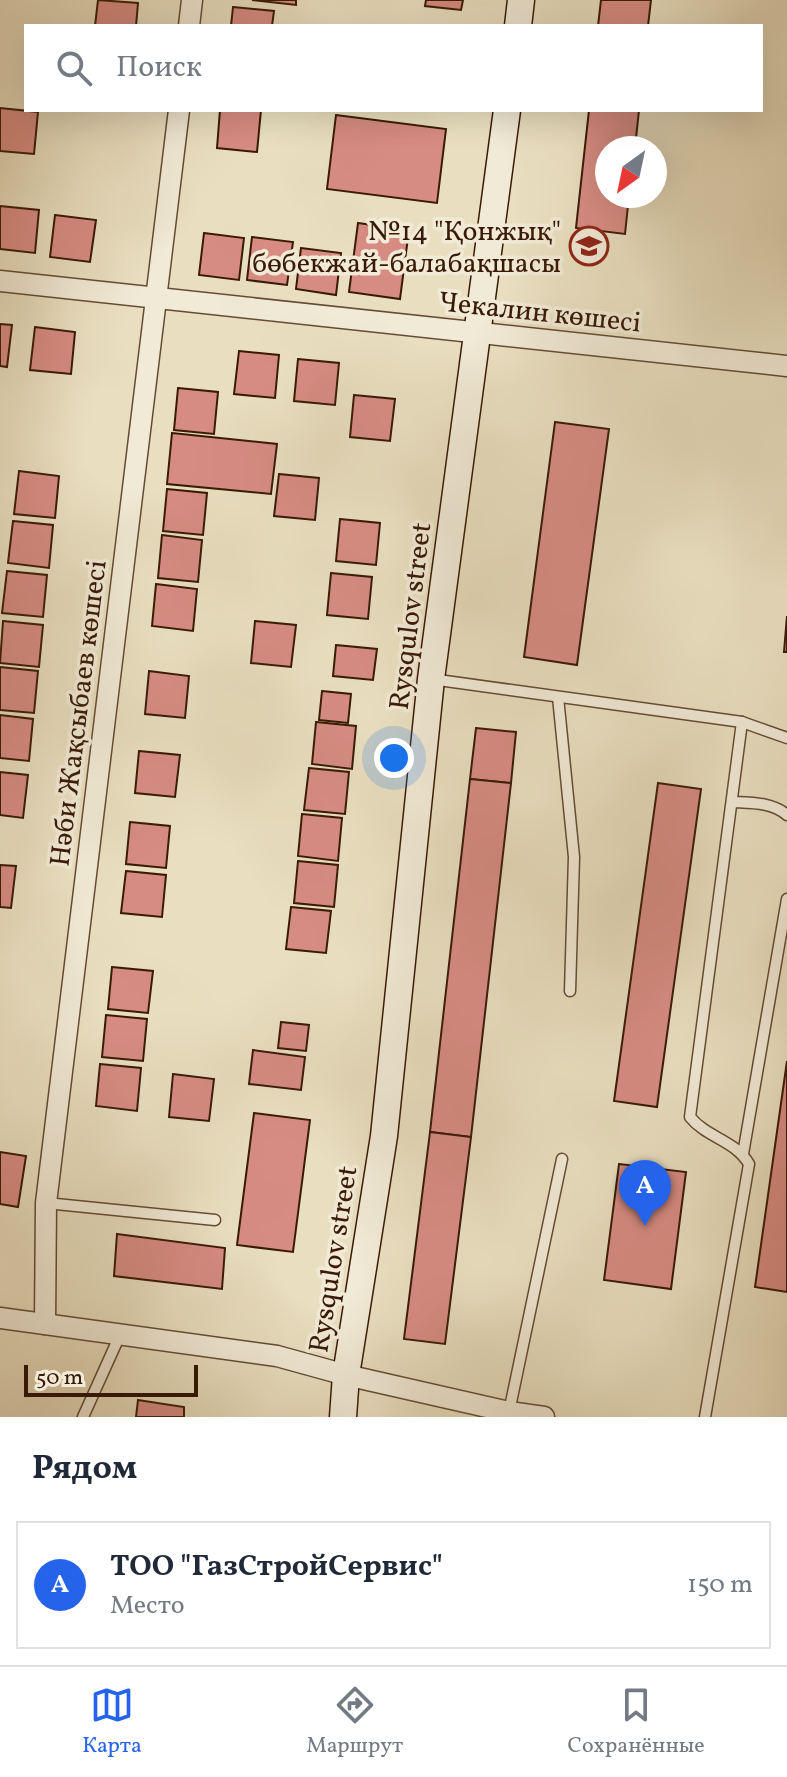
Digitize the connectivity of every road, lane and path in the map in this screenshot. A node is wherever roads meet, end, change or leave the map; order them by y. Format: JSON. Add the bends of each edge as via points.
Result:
{"nodes":[{"id":1,"x":192,"y":0,"type":"edge"},
{"id":2,"x":521,"y":0,"type":"edge"},
{"id":3,"x":189,"y":24,"type":"edge"},
{"id":4,"x":518,"y":24,"type":"edge"},
{"id":5,"x":179,"y":112,"type":"edge"},
{"id":6,"x":507,"y":112,"type":"edge"},
{"id":7,"x":0,"y":281,"type":"edge"},
{"id":8,"x":155,"y":299,"type":"junction"},
{"id":9,"x":479,"y":332,"type":"junction"},
{"id":10,"x":787,"y":366,"type":"edge"},
{"id":11,"x":431,"y":679,"type":"junction"},
{"id":12,"x":558,"y":697,"type":"junction"},
{"id":13,"x":742,"y":722,"type":"junction"},
{"id":14,"x":787,"y":738,"type":"edge"},
{"id":15,"x":732,"y":802,"type":"junction"},
{"id":16,"x":787,"y":815,"type":"edge"},
{"id":17,"x":787,"y":899,"type":"edge"},
{"id":18,"x":570,"y":991,"type":"dead end"},
{"id":19,"x":743,"y":1154,"type":"junction"},
{"id":20,"x":562,"y":1159,"type":"dead end"},
{"id":21,"x":46,"y":1203,"type":"junction"},
{"id":22,"x":215,"y":1220,"type":"dead end"},
{"id":23,"x":0,"y":1318,"type":"edge"},
{"id":24,"x":45,"y":1324,"type":"junction"},
{"id":25,"x":120,"y":1335,"type":"junction"},
{"id":26,"x":346,"y":1375,"type":"junction"},
{"id":27,"x":509,"y":1412,"type":"junction"},
{"id":28,"x":83,"y":1417,"type":"edge"},
{"id":29,"x":343,"y":1417,"type":"edge"},
{"id":30,"x":544,"y":1417,"type":"edge"},
{"id":31,"x":705,"y":1417,"type":"edge"}],
"edges":[{"from":1,"to":3,"type":"street"},
{"from":2,"to":4,"type":"street"},
{"from":5,"to":8,"type":"street","name":"Нәби Жақсыбаев көшесі"},
{"from":6,"to":9,"type":"street","name":"Rysqulov street"},
{"from":7,"to":8,"type":"street","name":"Чекалин көшесі"},
{"from":8,"to":9,"type":"street","name":"Чекалин көшесі"},
{"from":8,"to":21,"type":"street","name":"Нәби Жақсыбаев көшесі"},
{"from":9,"to":10,"type":"street","name":"Чекалин көшесі"},
{"from":9,"to":11,"type":"street","name":"Rysqulov street"},
{"from":11,"to":12,"type":"lane"},
{"from":11,"to":26,"type":"street","name":"Rysqulov street","via":[[384,1136]]},
{"from":12,"to":13,"type":"lane"},
{"from":12,"to":18,"type":"lane","via":[[574,857]]},
{"from":13,"to":14,"type":"lane"},
{"from":13,"to":15,"type":"lane"},
{"from":15,"to":16,"type":"lane","via":[[762,804]]},
{"from":15,"to":19,"type":"lane","via":[[690,1117]]},
{"from":17,"to":19,"type":"lane"},
{"from":19,"to":31,"type":"lane","via":[[749,1164]]},
{"from":20,"to":27,"type":"lane"},
{"from":21,"to":22,"type":"lane"},
{"from":21,"to":24,"type":"street","name":"Нәби Жақсыбаев көшесі"},
{"from":23,"to":24,"type":"street"},
{"from":24,"to":25,"type":"street"},
{"from":25,"to":26,"type":"street","via":[[277,1356]]},
{"from":25,"to":28,"type":"lane"},
{"from":26,"to":27,"type":"street"},
{"from":26,"to":29,"type":"street","name":"Rysqulov street"},
{"from":27,"to":30,"type":"street"}]}
